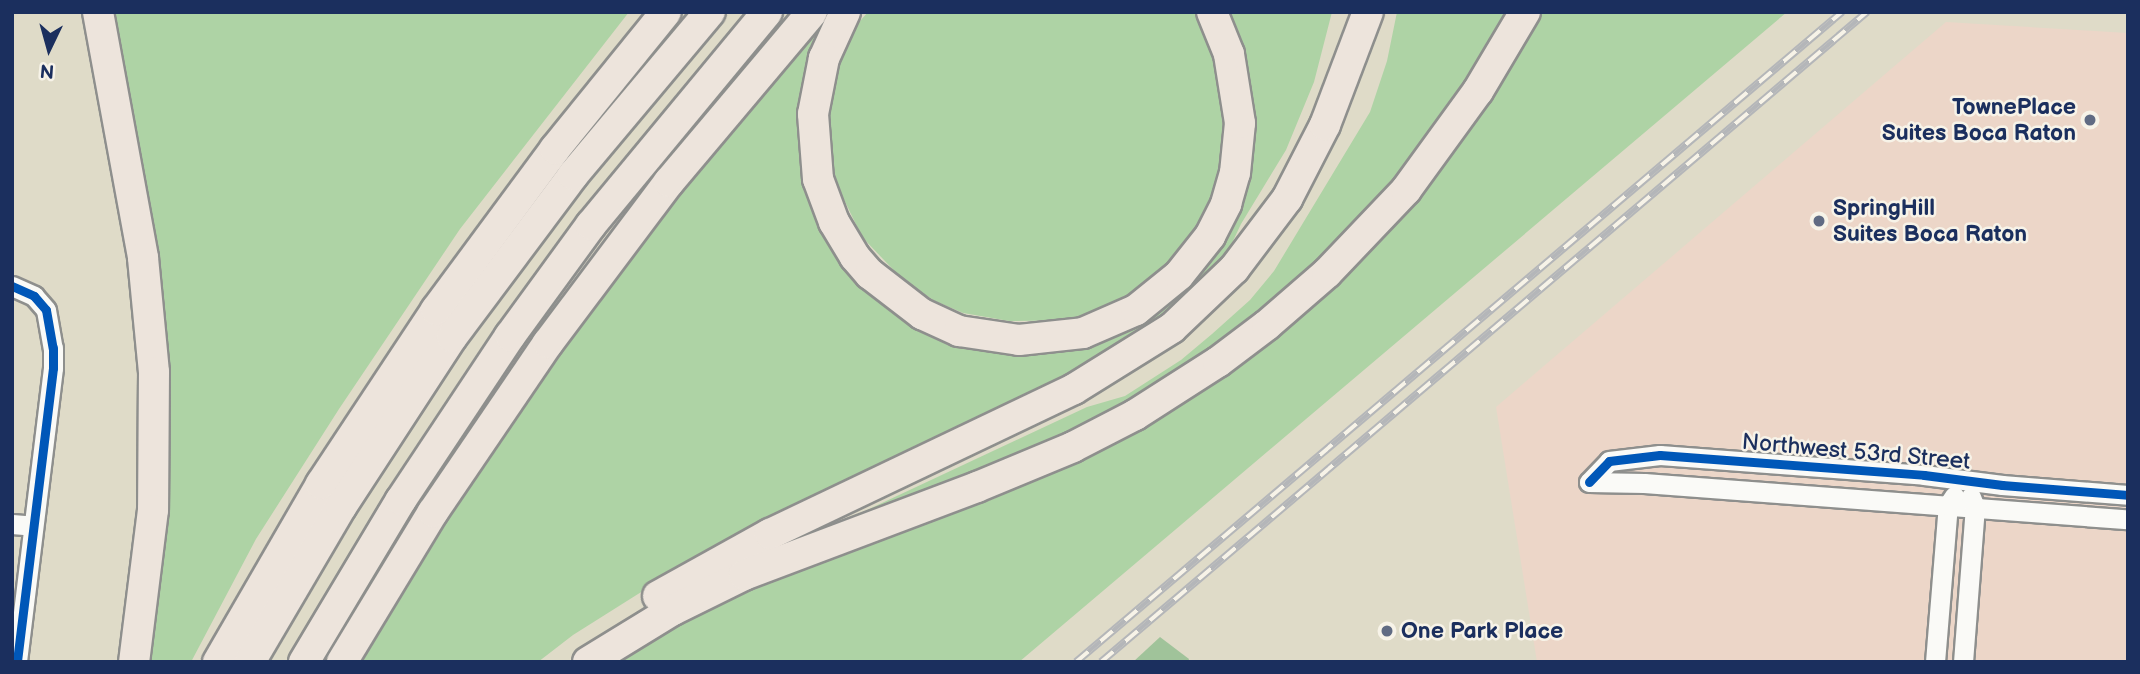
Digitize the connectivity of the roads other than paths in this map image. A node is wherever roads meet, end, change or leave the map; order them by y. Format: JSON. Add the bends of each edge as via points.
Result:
{"nodes":[{"id":1,"x":666,"y":12,"type":"edge"},
{"id":2,"x":710,"y":12,"type":"edge"},
{"id":3,"x":766,"y":12,"type":"edge"},
{"id":4,"x":812,"y":12,"type":"edge"},
{"id":5,"x":845,"y":12,"type":"edge"},
{"id":6,"x":1212,"y":12,"type":"edge"},
{"id":7,"x":1351,"y":12,"type":"edge"},
{"id":8,"x":1368,"y":12,"type":"edge"},
{"id":9,"x":1525,"y":12,"type":"edge"},
{"id":10,"x":98,"y":17,"type":"edge"},
{"id":11,"x":1340,"y":83,"type":"junction"},
{"id":12,"x":12,"y":286,"type":"edge"},
{"id":13,"x":1964,"y":480,"type":"junction"},
{"id":14,"x":2128,"y":495,"type":"edge"},
{"id":15,"x":1948,"y":505,"type":"junction"},
{"id":16,"x":1975,"y":507,"type":"junction"},
{"id":17,"x":2128,"y":519,"type":"edge"},
{"id":18,"x":12,"y":524,"type":"edge"},
{"id":19,"x":33,"y":526,"type":"junction"},
{"id":20,"x":17,"y":662,"type":"edge"},
{"id":21,"x":134,"y":662,"type":"edge"},
{"id":22,"x":218,"y":662,"type":"edge"},
{"id":23,"x":250,"y":662,"type":"edge"},
{"id":24,"x":304,"y":662,"type":"edge"},
{"id":25,"x":342,"y":662,"type":"edge"},
{"id":26,"x":562,"y":662,"type":"edge"},
{"id":27,"x":588,"y":662,"type":"edge"},
{"id":28,"x":1935,"y":662,"type":"edge"},
{"id":29,"x":1962,"y":662,"type":"edge"}],
"edges":[{"from":1,"to":22,"type":"highway","via":[[555,149],[429,320],[321,484]]},
{"from":2,"to":23,"type":"highway","via":[[573,175],[468,315],[341,507]]},
{"from":3,"to":24,"type":"highway","via":[[625,182],[510,336],[401,500]]},
{"from":4,"to":25,"type":"highway","via":[[702,140],[571,311],[433,512]]},
{"from":5,"to":6,"type":"highway","via":[[818,76],[812,125],[818,179],[839,231],[870,274],[922,314],[958,331],[1019,340],[1083,333],[1136,310],[1179,275],[1210,236],[1231,189],[1240,122],[1229,54]]},
{"from":7,"to":11,"type":"highway"},
{"from":8,"to":11,"type":"highway"},
{"from":9,"to":27,"type":"highway","via":[[1478,91],[1396,200],[1327,273],[1217,362],[1135,415],[1073,447],[744,575],[661,616]]},
{"from":10,"to":21,"type":"highway","via":[[143,258],[154,372],[153,509]]},
{"from":11,"to":26,"type":"highway","via":[[1313,152],[1272,221],[1234,269],[1172,327],[1074,389],[710,566]]},
{"from":12,"to":19,"type":"street","via":[[34,296],[46,310],[53,348]]},
{"from":13,"to":14,"type":"street","name":"Northwest 53rd Street"},
{"from":13,"to":15,"type":"street"},
{"from":13,"to":15,"type":"street","name":"Northwest 53rd Street","via":[[1660,455],[1609,461],[1590,482]]},
{"from":13,"to":16,"type":"street"},
{"from":15,"to":16,"type":"street","name":"Northwest 53rd Street"},
{"from":15,"to":28,"type":"street"},
{"from":16,"to":17,"type":"street","name":"Northwest 53rd Street"},
{"from":16,"to":29,"type":"street"},
{"from":18,"to":19,"type":"street"},
{"from":19,"to":20,"type":"street"}]}
